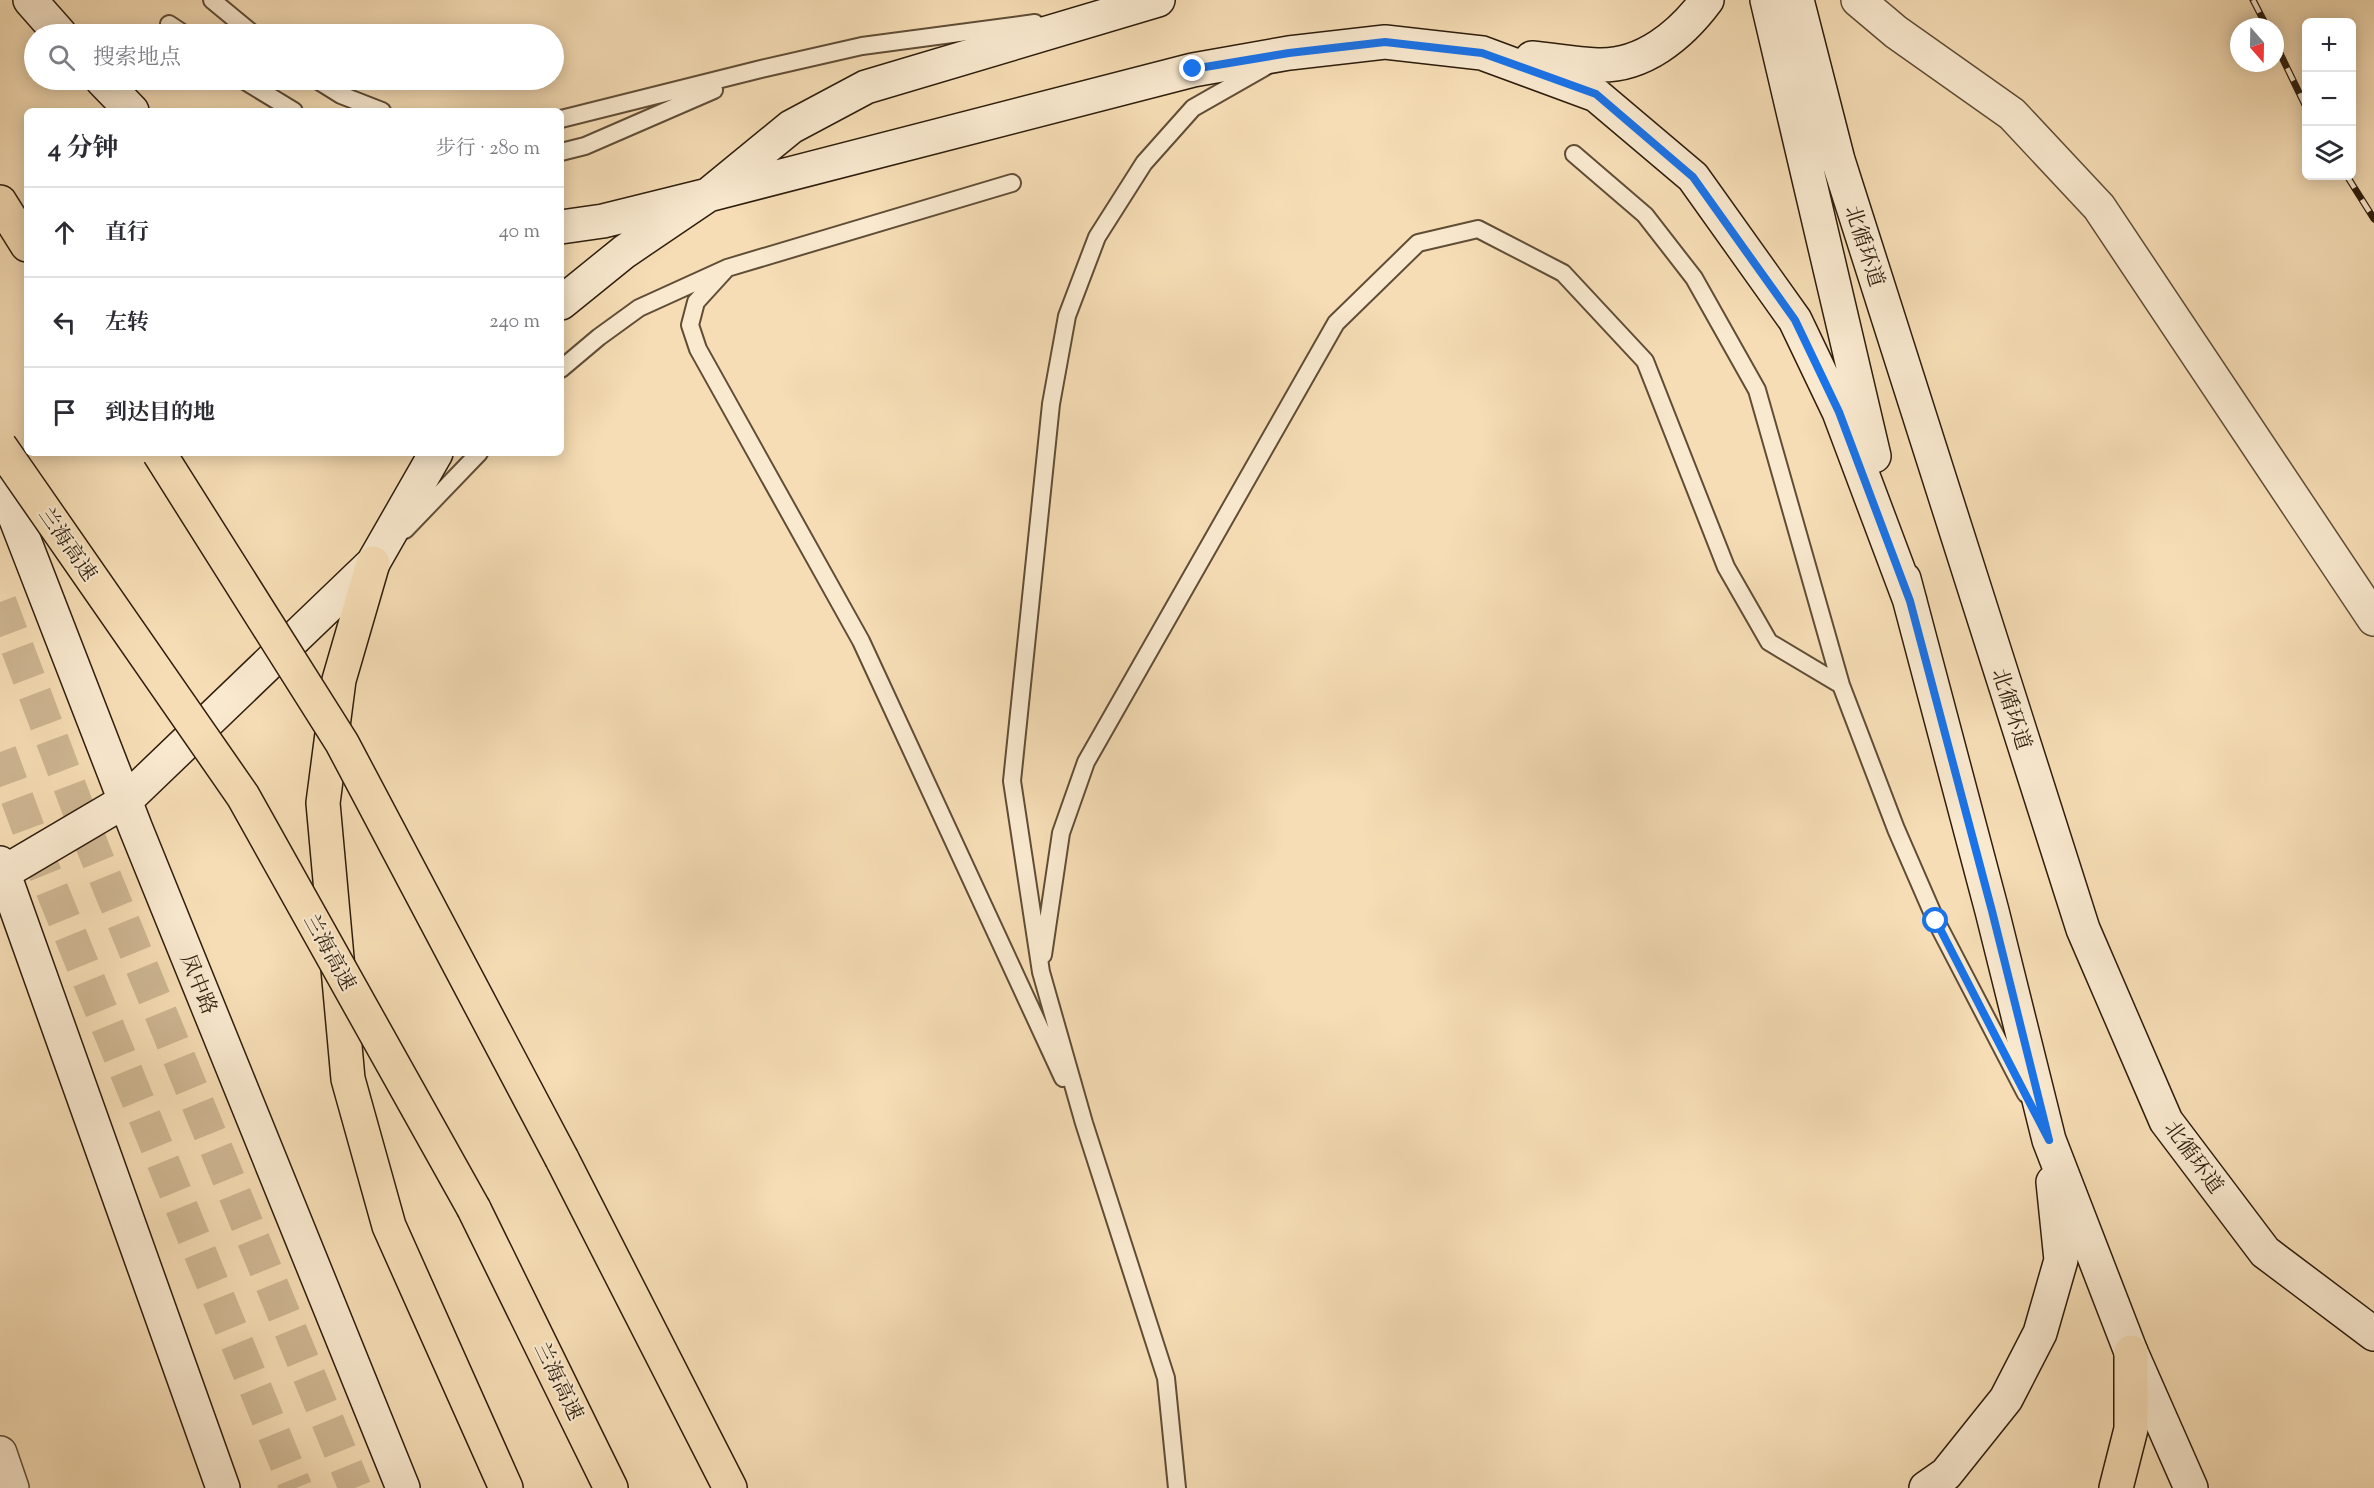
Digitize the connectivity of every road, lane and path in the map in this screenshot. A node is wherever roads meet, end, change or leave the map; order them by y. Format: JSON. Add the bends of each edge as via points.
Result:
{"nodes":[{"id":1,"x":30,"y":0,"type":"edge"},
{"id":2,"x":212,"y":0,"type":"edge"},
{"id":3,"x":1158,"y":0,"type":"edge"},
{"id":4,"x":1707,"y":0,"type":"edge"},
{"id":5,"x":1767,"y":0,"type":"edge"},
{"id":6,"x":1797,"y":0,"type":"edge"},
{"id":7,"x":1858,"y":0,"type":"edge"},
{"id":8,"x":1119,"y":11,"type":"junction"},
{"id":9,"x":51,"y":24,"type":"edge"},
{"id":10,"x":241,"y":24,"type":"edge"},
{"id":11,"x":1289,"y":53,"type":"junction"},
{"id":12,"x":1482,"y":53,"type":"junction"},
{"id":13,"x":761,"y":69,"type":"junction"},
{"id":14,"x":112,"y":90,"type":"edge"},
{"id":15,"x":259,"y":90,"type":"edge"},
{"id":16,"x":333,"y":90,"type":"edge"},
{"id":17,"x":129,"y":108,"type":"edge"},
{"id":18,"x":289,"y":108,"type":"edge"},
{"id":19,"x":374,"y":108,"type":"edge"},
{"id":20,"x":564,"y":119,"type":"edge"},
{"id":21,"x":564,"y":151,"type":"edge"},
{"id":22,"x":1574,"y":154,"type":"dead end"},
{"id":23,"x":1012,"y":183,"type":"dead end"},
{"id":24,"x":708,"y":195,"type":"junction"},
{"id":25,"x":0,"y":202,"type":"edge"},
{"id":26,"x":564,"y":227,"type":"edge"},
{"id":27,"x":24,"y":240,"type":"edge"},
{"id":28,"x":727,"y":268,"type":"junction"},
{"id":29,"x":564,"y":301,"type":"edge"},
{"id":30,"x":564,"y":366,"type":"edge"},
{"id":31,"x":0,"y":446,"type":"edge"},
{"id":32,"x":161,"y":456,"type":"edge"},
{"id":33,"x":434,"y":456,"type":"edge"},
{"id":34,"x":476,"y":456,"type":"edge"},
{"id":35,"x":0,"y":478,"type":"edge"},
{"id":36,"x":373,"y":563,"type":"junction"},
{"id":37,"x":1910,"y":601,"type":"junction"},
{"id":38,"x":2374,"y":619,"type":"edge"},
{"id":39,"x":1841,"y":685,"type":"junction"},
{"id":40,"x":125,"y":801,"type":"junction"},
{"id":41,"x":2,"y":868,"type":"edge"},
{"id":42,"x":1041,"y":972,"type":"junction"},
{"id":43,"x":1084,"y":1123,"type":"junction"},
{"id":44,"x":2049,"y":1140,"type":"junction"},
{"id":45,"x":2374,"y":1334,"type":"edge"},
{"id":46,"x":2131,"y":1352,"type":"junction"},
{"id":47,"x":0,"y":1453,"type":"edge"},
{"id":48,"x":12,"y":1488,"type":"edge"},
{"id":49,"x":223,"y":1488,"type":"edge"},
{"id":50,"x":403,"y":1488,"type":"edge"},
{"id":51,"x":506,"y":1488,"type":"edge"},
{"id":52,"x":611,"y":1488,"type":"edge"},
{"id":53,"x":730,"y":1488,"type":"edge"},
{"id":54,"x":1177,"y":1488,"type":"edge"},
{"id":55,"x":1926,"y":1488,"type":"edge"},
{"id":56,"x":2116,"y":1488,"type":"edge"},
{"id":57,"x":2191,"y":1488,"type":"edge"}],
"edges":[{"from":1,"to":9,"type":"main road"},
{"from":2,"to":10,"type":"lane"},
{"from":3,"to":8,"type":"main road"},
{"from":4,"to":12,"type":"main road","via":[[1674,37],[1639,59],[1599,65]]},
{"from":5,"to":37,"type":"main road"},
{"from":6,"to":45,"type":"main road","name":"北循环道","via":[[1838,160],[2082,929],[2166,1121],[2265,1252]]},
{"from":7,"to":38,"type":"main road","via":[[1896,32],[2012,114],[2099,207]]},
{"from":8,"to":13,"type":"lane","via":[[862,46]]},
{"from":8,"to":24,"type":"main road","via":[[866,87],[790,127]]},
{"from":11,"to":12,"type":"main road","via":[[1385,42]]},
{"from":11,"to":24,"type":"main road","via":[[1193,69]]},
{"from":11,"to":42,"type":"lane","via":[[1193,108],[1144,163],[1097,237],[1067,316],[1051,404],[1012,782]]},
{"from":12,"to":37,"type":"main road","via":[[1596,94],[1693,177],[1795,320],[1839,412]]},
{"from":13,"to":20,"type":"lane"},
{"from":13,"to":21,"type":"lane","via":[[585,146]]},
{"from":14,"to":17,"type":"main road"},
{"from":15,"to":18,"type":"lane"},
{"from":16,"to":19,"type":"lane"},
{"from":22,"to":39,"type":"lane","via":[[1645,215],[1694,278],[1757,390]]},
{"from":23,"to":28,"type":"lane"},
{"from":24,"to":26,"type":"main road"},
{"from":24,"to":29,"type":"main road","via":[[624,252]]},
{"from":25,"to":27,"type":"highway"},
{"from":28,"to":30,"type":"lane","via":[[639,308]]},
{"from":28,"to":43,"type":"lane","via":[[696,302],[690,325],[698,349],[861,641]]},
{"from":31,"to":52,"type":"highway","name":"兰海高速","bridge":true,"via":[[243,796],[474,1209]]},
{"from":32,"to":53,"type":"highway","bridge":true,"via":[[342,743]]},
{"from":33,"to":36,"type":"main road"},
{"from":34,"to":36,"type":"lane"},
{"from":35,"to":40,"type":"main road","name":"凤中路"},
{"from":36,"to":40,"type":"main road"},
{"from":36,"to":51,"type":"highway","via":[[339,680],[324,803],[348,1079],[389,1226]]},
{"from":37,"to":44,"type":"main road"},
{"from":39,"to":42,"type":"lane","via":[[1769,642],[1726,567],[1645,361],[1563,273],[1478,229],[1418,243],[1336,323],[1086,762],[1060,833]]},
{"from":39,"to":44,"type":"lane","via":[[1896,830],[1936,921]]},
{"from":40,"to":41,"type":"main road"},
{"from":40,"to":50,"type":"main road","name":"凤中路"},
{"from":41,"to":49,"type":"main road"},
{"from":42,"to":43,"type":"lane"},
{"from":43,"to":54,"type":"lane","via":[[1166,1378]]},
{"from":44,"to":46,"type":"main road"},
{"from":44,"to":55,"type":"main road","via":[[2061,1260],[2040,1333],[2006,1399],[1946,1474]]},
{"from":46,"to":56,"type":"highway","via":[[2131,1429]]},
{"from":46,"to":57,"type":"main road"},
{"from":47,"to":48,"type":"main road"}]}
